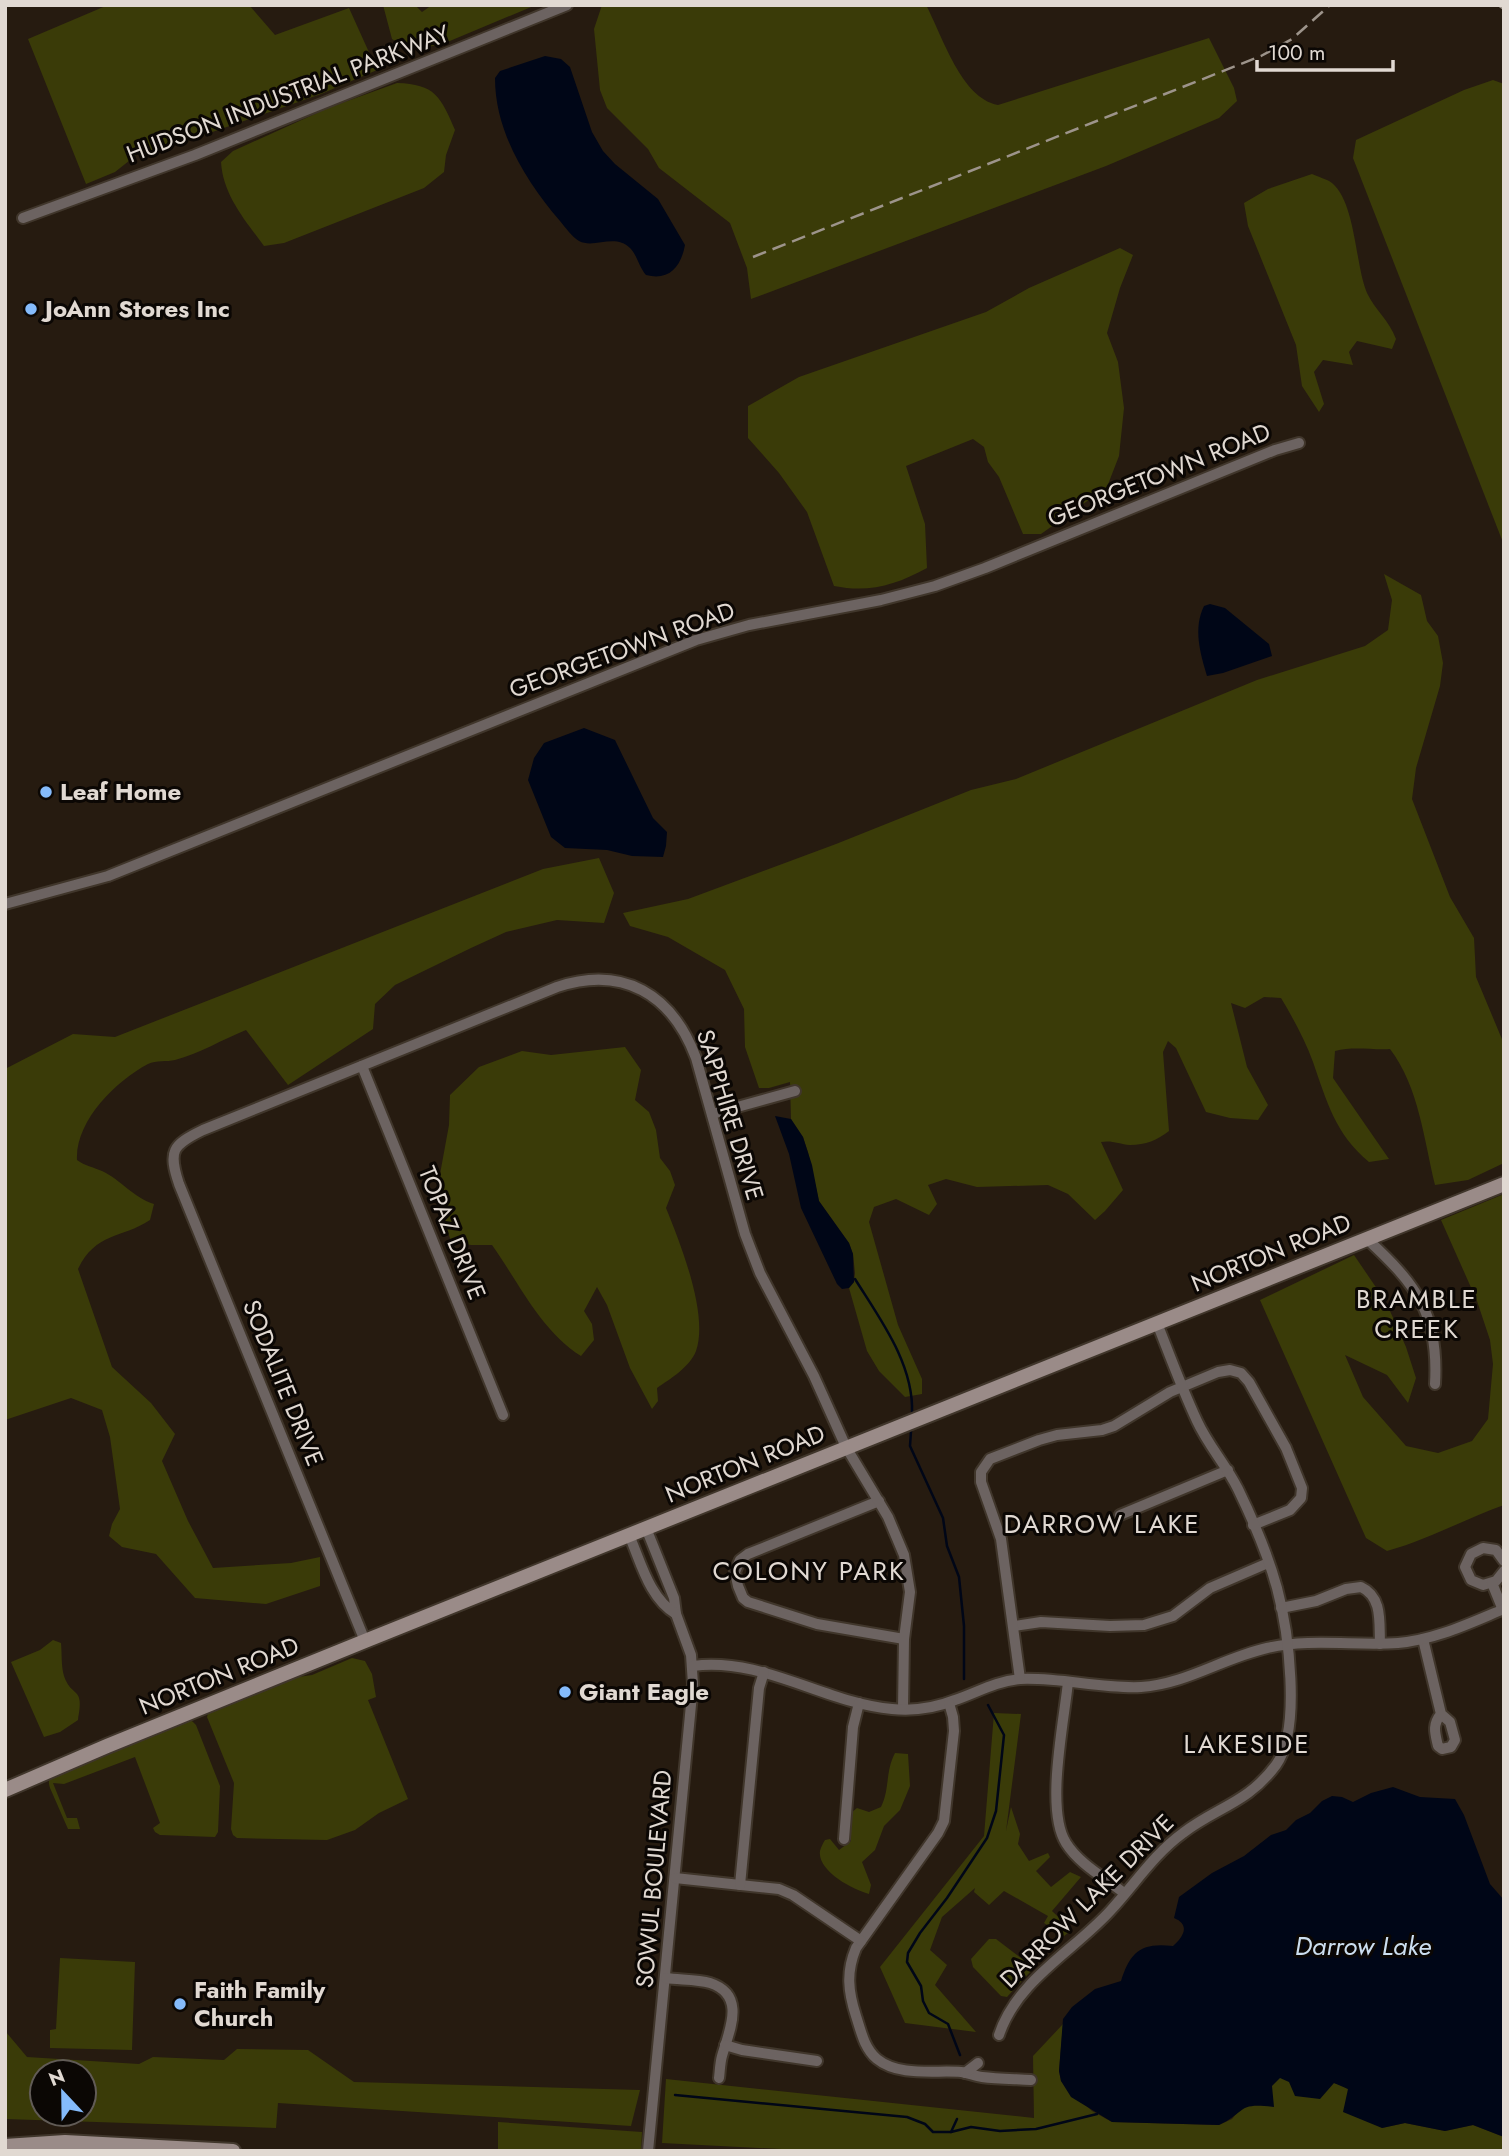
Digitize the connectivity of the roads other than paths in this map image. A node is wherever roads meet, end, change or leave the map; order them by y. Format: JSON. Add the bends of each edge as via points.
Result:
{"nodes":[{"id":1,"x":567,"y":5,"type":"edge"},
{"id":2,"x":23,"y":218,"type":"dead end"},
{"id":3,"x":1299,"y":443,"type":"dead end"},
{"id":4,"x":5,"y":904,"type":"edge"},
{"id":5,"x":362,"y":1066,"type":"junction"},
{"id":6,"x":795,"y":1091,"type":"dead end"},
{"id":7,"x":712,"y":1114,"type":"junction"},
{"id":8,"x":181,"y":1141,"type":"joint"},
{"id":9,"x":1504,"y":1184,"type":"edge"},
{"id":10,"x":1367,"y":1239,"type":"junction"},
{"id":11,"x":1157,"y":1323,"type":"junction"},
{"id":12,"x":1434,"y":1384,"type":"dead end"},
{"id":13,"x":1182,"y":1386,"type":"junction"},
{"id":14,"x":503,"y":1415,"type":"dead end"},
{"id":15,"x":846,"y":1447,"type":"junction"},
{"id":16,"x":1228,"y":1470,"type":"junction"},
{"id":17,"x":879,"y":1501,"type":"junction"},
{"id":18,"x":1120,"y":1515,"type":"dead end"},
{"id":19,"x":1253,"y":1525,"type":"junction"},
{"id":20,"x":646,"y":1528,"type":"junction"},
{"id":21,"x":629,"y":1535,"type":"junction"},
{"id":22,"x":1504,"y":1561,"type":"edge"},
{"id":23,"x":1268,"y":1563,"type":"junction"},
{"id":24,"x":1504,"y":1570,"type":"edge"},
{"id":25,"x":1492,"y":1583,"type":"junction"},
{"id":26,"x":1281,"y":1608,"type":"junction"},
{"id":27,"x":1503,"y":1610,"type":"edge"},
{"id":28,"x":676,"y":1614,"type":"junction"},
{"id":29,"x":1014,"y":1626,"type":"junction"},
{"id":30,"x":904,"y":1639,"type":"junction"},
{"id":31,"x":1423,"y":1639,"type":"junction"},
{"id":32,"x":365,"y":1641,"type":"junction"},
{"id":33,"x":1286,"y":1644,"type":"junction"},
{"id":34,"x":1380,"y":1644,"type":"junction"},
{"id":35,"x":693,"y":1666,"type":"junction"},
{"id":36,"x":764,"y":1672,"type":"junction"},
{"id":37,"x":1020,"y":1679,"type":"junction"},
{"id":38,"x":1069,"y":1682,"type":"junction"},
{"id":39,"x":859,"y":1703,"type":"junction"},
{"id":40,"x":949,"y":1703,"type":"junction"},
{"id":41,"x":903,"y":1709,"type":"junction"},
{"id":42,"x":1441,"y":1714,"type":"dead end"},
{"id":43,"x":5,"y":1790,"type":"edge"},
{"id":44,"x":844,"y":1839,"type":"dead end"},
{"id":45,"x":675,"y":1878,"type":"junction"},
{"id":46,"x":740,"y":1885,"type":"junction"},
{"id":47,"x":1124,"y":1893,"type":"junction"},
{"id":48,"x":861,"y":1941,"type":"junction"},
{"id":49,"x":666,"y":1978,"type":"junction"},
{"id":50,"x":999,"y":2035,"type":"dead end"},
{"id":51,"x":725,"y":2045,"type":"junction"},
{"id":52,"x":817,"y":2061,"type":"dead end"},
{"id":53,"x":978,"y":2063,"type":"dead end"},
{"id":54,"x":965,"y":2073,"type":"junction"},
{"id":55,"x":719,"y":2078,"type":"dead end"},
{"id":56,"x":1031,"y":2080,"type":"dead end"},
{"id":57,"x":5,"y":2146,"type":"edge"},
{"id":58,"x":233,"y":2151,"type":"edge"},
{"id":59,"x":648,"y":2151,"type":"edge"}],
"edges":[{"from":1,"to":2,"type":"street","name":"HUDSON INDUSTRIAL PARKWAY","via":[[195,155]]},
{"from":3,"to":4,"type":"street","name":"GEORGETOWN ROAD","via":[[935,586],[749,625],[688,643],[129,868]]},
{"from":5,"to":7,"type":"street","name":"SAPPHIRE DRIVE","via":[[557,987],[580,979],[604,978],[646,993],[678,1022],[696,1058]]},
{"from":5,"to":8,"type":"street","name":"SAPPHIRE DRIVE"},
{"from":5,"to":14,"type":"street","name":"TOPAZ DRIVE"},
{"from":6,"to":7,"type":"street"},
{"from":7,"to":15,"type":"street","name":"SAPPHIRE DRIVE","via":[[760,1273]]},
{"from":8,"to":32,"type":"street","name":"SODALITE DRIVE","via":[[172,1160],[179,1184]]},
{"from":9,"to":10,"type":"street","name":"NORTON ROAD"},
{"from":10,"to":11,"type":"street","name":"NORTON ROAD"},
{"from":10,"to":12,"type":"street","via":[[1410,1282],[1423,1304],[1434,1343]]},
{"from":11,"to":13,"type":"street","name":"DARROW LAKE DRIVE"},
{"from":11,"to":15,"type":"street","name":"NORTON ROAD"},
{"from":13,"to":16,"type":"street","name":"DARROW LAKE DRIVE","via":[[1202,1432]]},
{"from":13,"to":19,"type":"street","via":[[1224,1370],[1236,1371],[1255,1392],[1286,1448],[1302,1488],[1301,1498],[1294,1507]]},
{"from":13,"to":29,"type":"street","via":[[1114,1426],[1057,1435],[983,1466],[980,1477],[1001,1539]]},
{"from":15,"to":17,"type":"street","name":"SAPPHIRE DRIVE"},
{"from":15,"to":20,"type":"street","name":"NORTON ROAD"},
{"from":16,"to":18,"type":"street"},
{"from":16,"to":19,"type":"street","name":"DARROW LAKE DRIVE"},
{"from":17,"to":30,"type":"street","name":"SAPPHIRE DRIVE","via":[[908,1573]]},
{"from":17,"to":30,"type":"street","via":[[748,1554],[737,1564],[735,1576],[743,1598],[753,1604],[817,1624]]},
{"from":19,"to":23,"type":"street","name":"DARROW LAKE DRIVE"},
{"from":20,"to":21,"type":"street","name":"NORTON ROAD"},
{"from":20,"to":28,"type":"street","name":"SOWUL BOULEVARD"},
{"from":21,"to":28,"type":"street","name":"SOWUL BOULEVARD","via":[[658,1599]]},
{"from":21,"to":32,"type":"street","name":"NORTON ROAD"},
{"from":22,"to":25,"type":"street","via":[[1488,1548],[1468,1559],[1466,1572],[1471,1580]]},
{"from":23,"to":26,"type":"street","name":"DARROW LAKE DRIVE"},
{"from":23,"to":29,"type":"street","via":[[1210,1588],[1173,1616],[1144,1625],[1041,1622]]},
{"from":24,"to":25,"type":"street"},
{"from":25,"to":27,"type":"street"},
{"from":26,"to":33,"type":"street","name":"DARROW LAKE DRIVE"},
{"from":26,"to":34,"type":"street","via":[[1361,1587],[1373,1596],[1378,1608]]},
{"from":27,"to":31,"type":"street"},
{"from":28,"to":35,"type":"street","name":"SOWUL BOULEVARD"},
{"from":29,"to":37,"type":"street"},
{"from":30,"to":41,"type":"street","name":"SAPPHIRE DRIVE"},
{"from":31,"to":34,"type":"street"},
{"from":31,"to":42,"type":"street"},
{"from":32,"to":43,"type":"street","name":"NORTON ROAD"},
{"from":33,"to":34,"type":"street"},
{"from":33,"to":38,"type":"street","via":[[1160,1685]]},
{"from":33,"to":47,"type":"street","name":"DARROW LAKE DRIVE","via":[[1290,1716],[1279,1761],[1245,1797],[1181,1834]]},
{"from":35,"to":36,"type":"street","via":[[732,1664]]},
{"from":35,"to":45,"type":"street","name":"SOWUL BOULEVARD"},
{"from":36,"to":39,"type":"street"},
{"from":36,"to":46,"type":"street"},
{"from":37,"to":38,"type":"street"},
{"from":37,"to":40,"type":"street"},
{"from":38,"to":47,"type":"street","via":[[1056,1794],[1057,1825],[1067,1845]]},
{"from":39,"to":41,"type":"street"},
{"from":39,"to":44,"type":"street"},
{"from":40,"to":41,"type":"street"},
{"from":40,"to":48,"type":"street","via":[[954,1731],[944,1821]]},
{"from":45,"to":46,"type":"street"},
{"from":45,"to":49,"type":"street","name":"SOWUL BOULEVARD"},
{"from":46,"to":48,"type":"street","via":[[793,1895]]},
{"from":47,"to":50,"type":"street","name":"DARROW LAKE DRIVE","via":[[1027,1989],[1008,2011]]},
{"from":48,"to":54,"type":"street","via":[[851,1961],[849,1992],[872,2054],[893,2067]]},
{"from":49,"to":51,"type":"street","via":[[708,1983],[723,1991],[733,2013]]},
{"from":49,"to":59,"type":"street","name":"SOWUL BOULEVARD"},
{"from":51,"to":52,"type":"street"},
{"from":51,"to":55,"type":"street"},
{"from":53,"to":54,"type":"street"},
{"from":54,"to":56,"type":"street"},
{"from":57,"to":58,"type":"street","via":[[65,2142]]}]}
